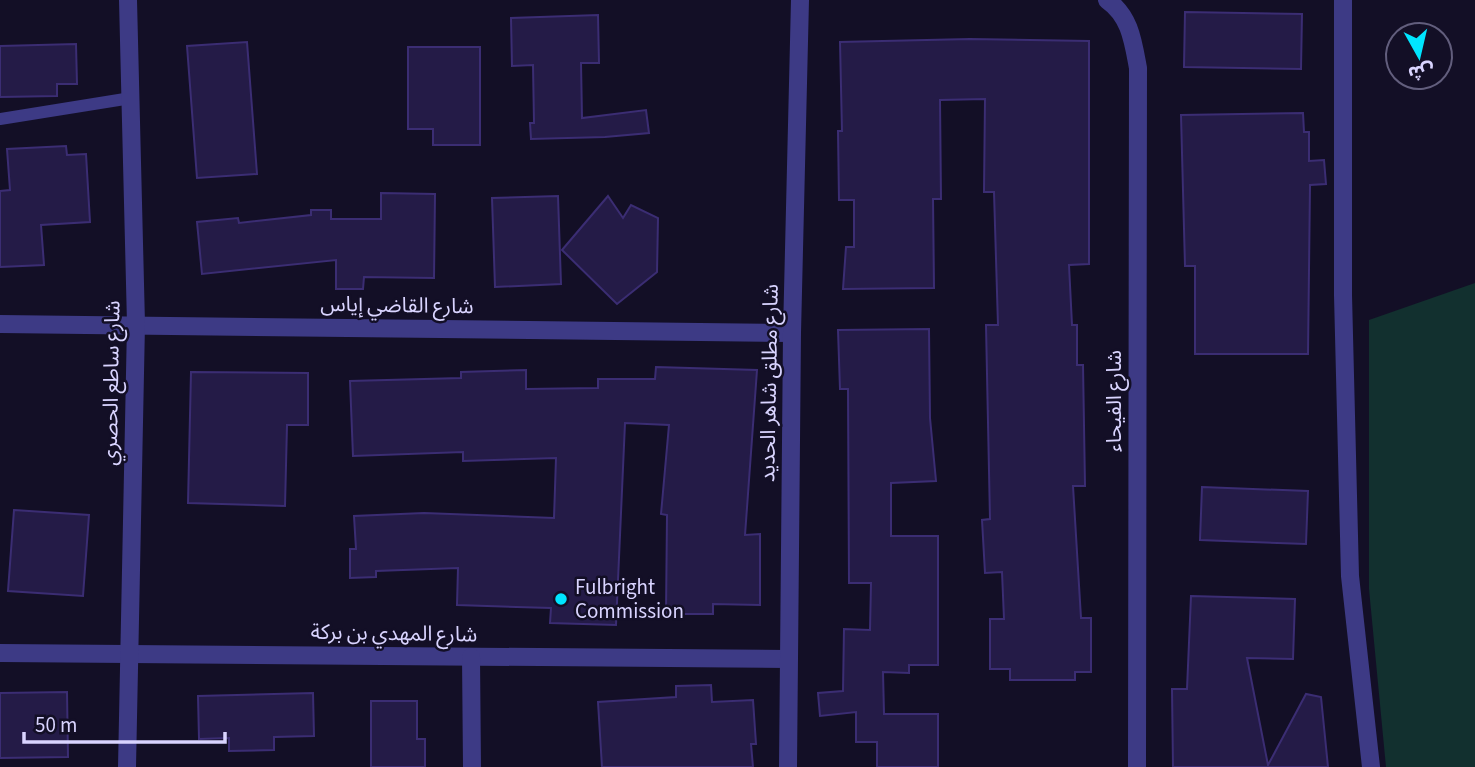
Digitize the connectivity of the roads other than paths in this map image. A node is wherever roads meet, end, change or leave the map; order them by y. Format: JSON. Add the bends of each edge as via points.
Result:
{"nodes":[{"id":1,"x":128,"y":0,"type":"edge"},
{"id":2,"x":800,"y":0,"type":"edge"},
{"id":3,"x":1107,"y":0,"type":"edge"},
{"id":4,"x":1343,"y":0,"type":"edge"},
{"id":5,"x":131,"y":99,"type":"junction"},
{"id":6,"x":0,"y":119,"type":"edge"},
{"id":7,"x":0,"y":324,"type":"edge"},
{"id":8,"x":136,"y":324,"type":"junction"},
{"id":9,"x":792,"y":333,"type":"junction"},
{"id":10,"x":0,"y":653,"type":"edge"},
{"id":11,"x":128,"y":653,"type":"junction"},
{"id":12,"x":471,"y":657,"type":"junction"},
{"id":13,"x":787,"y":659,"type":"junction"},
{"id":14,"x":127,"y":767,"type":"edge"},
{"id":15,"x":472,"y":767,"type":"edge"},
{"id":16,"x":788,"y":767,"type":"edge"},
{"id":17,"x":1137,"y":767,"type":"edge"},
{"id":18,"x":1371,"y":767,"type":"edge"}],
"edges":[{"from":1,"to":5,"type":"street","name":"شارع ساطع الحصري"},
{"from":2,"to":9,"type":"street","name":"شارع مطلق شاهر الحديد"},
{"from":3,"to":17,"type":"street","name":"شارع الفيحاء","via":[[1121,10],[1132,35],[1138,68]]},
{"from":4,"to":18,"type":"street","via":[[1343,295],[1350,576]]},
{"from":5,"to":6,"type":"lane"},
{"from":5,"to":8,"type":"street","name":"شارع ساطع الحصري"},
{"from":7,"to":8,"type":"street","name":"شارع القاضي إياس"},
{"from":8,"to":9,"type":"street","name":"شارع القاضي إياس"},
{"from":8,"to":11,"type":"street","name":"شارع ساطع الحصري"},
{"from":9,"to":13,"type":"street","name":"شارع مطلق شاهر الحديد"},
{"from":10,"to":11,"type":"street","name":"شارع المهدي بن بركة"},
{"from":11,"to":12,"type":"street","name":"شارع المهدي بن بركة"},
{"from":11,"to":14,"type":"street","name":"شارع ساطع الحصري"},
{"from":12,"to":13,"type":"street","name":"شارع المهدي بن بركة"},
{"from":12,"to":15,"type":"street"},
{"from":13,"to":16,"type":"street","name":"شارع مطلق شاهر الحديد"}]}
